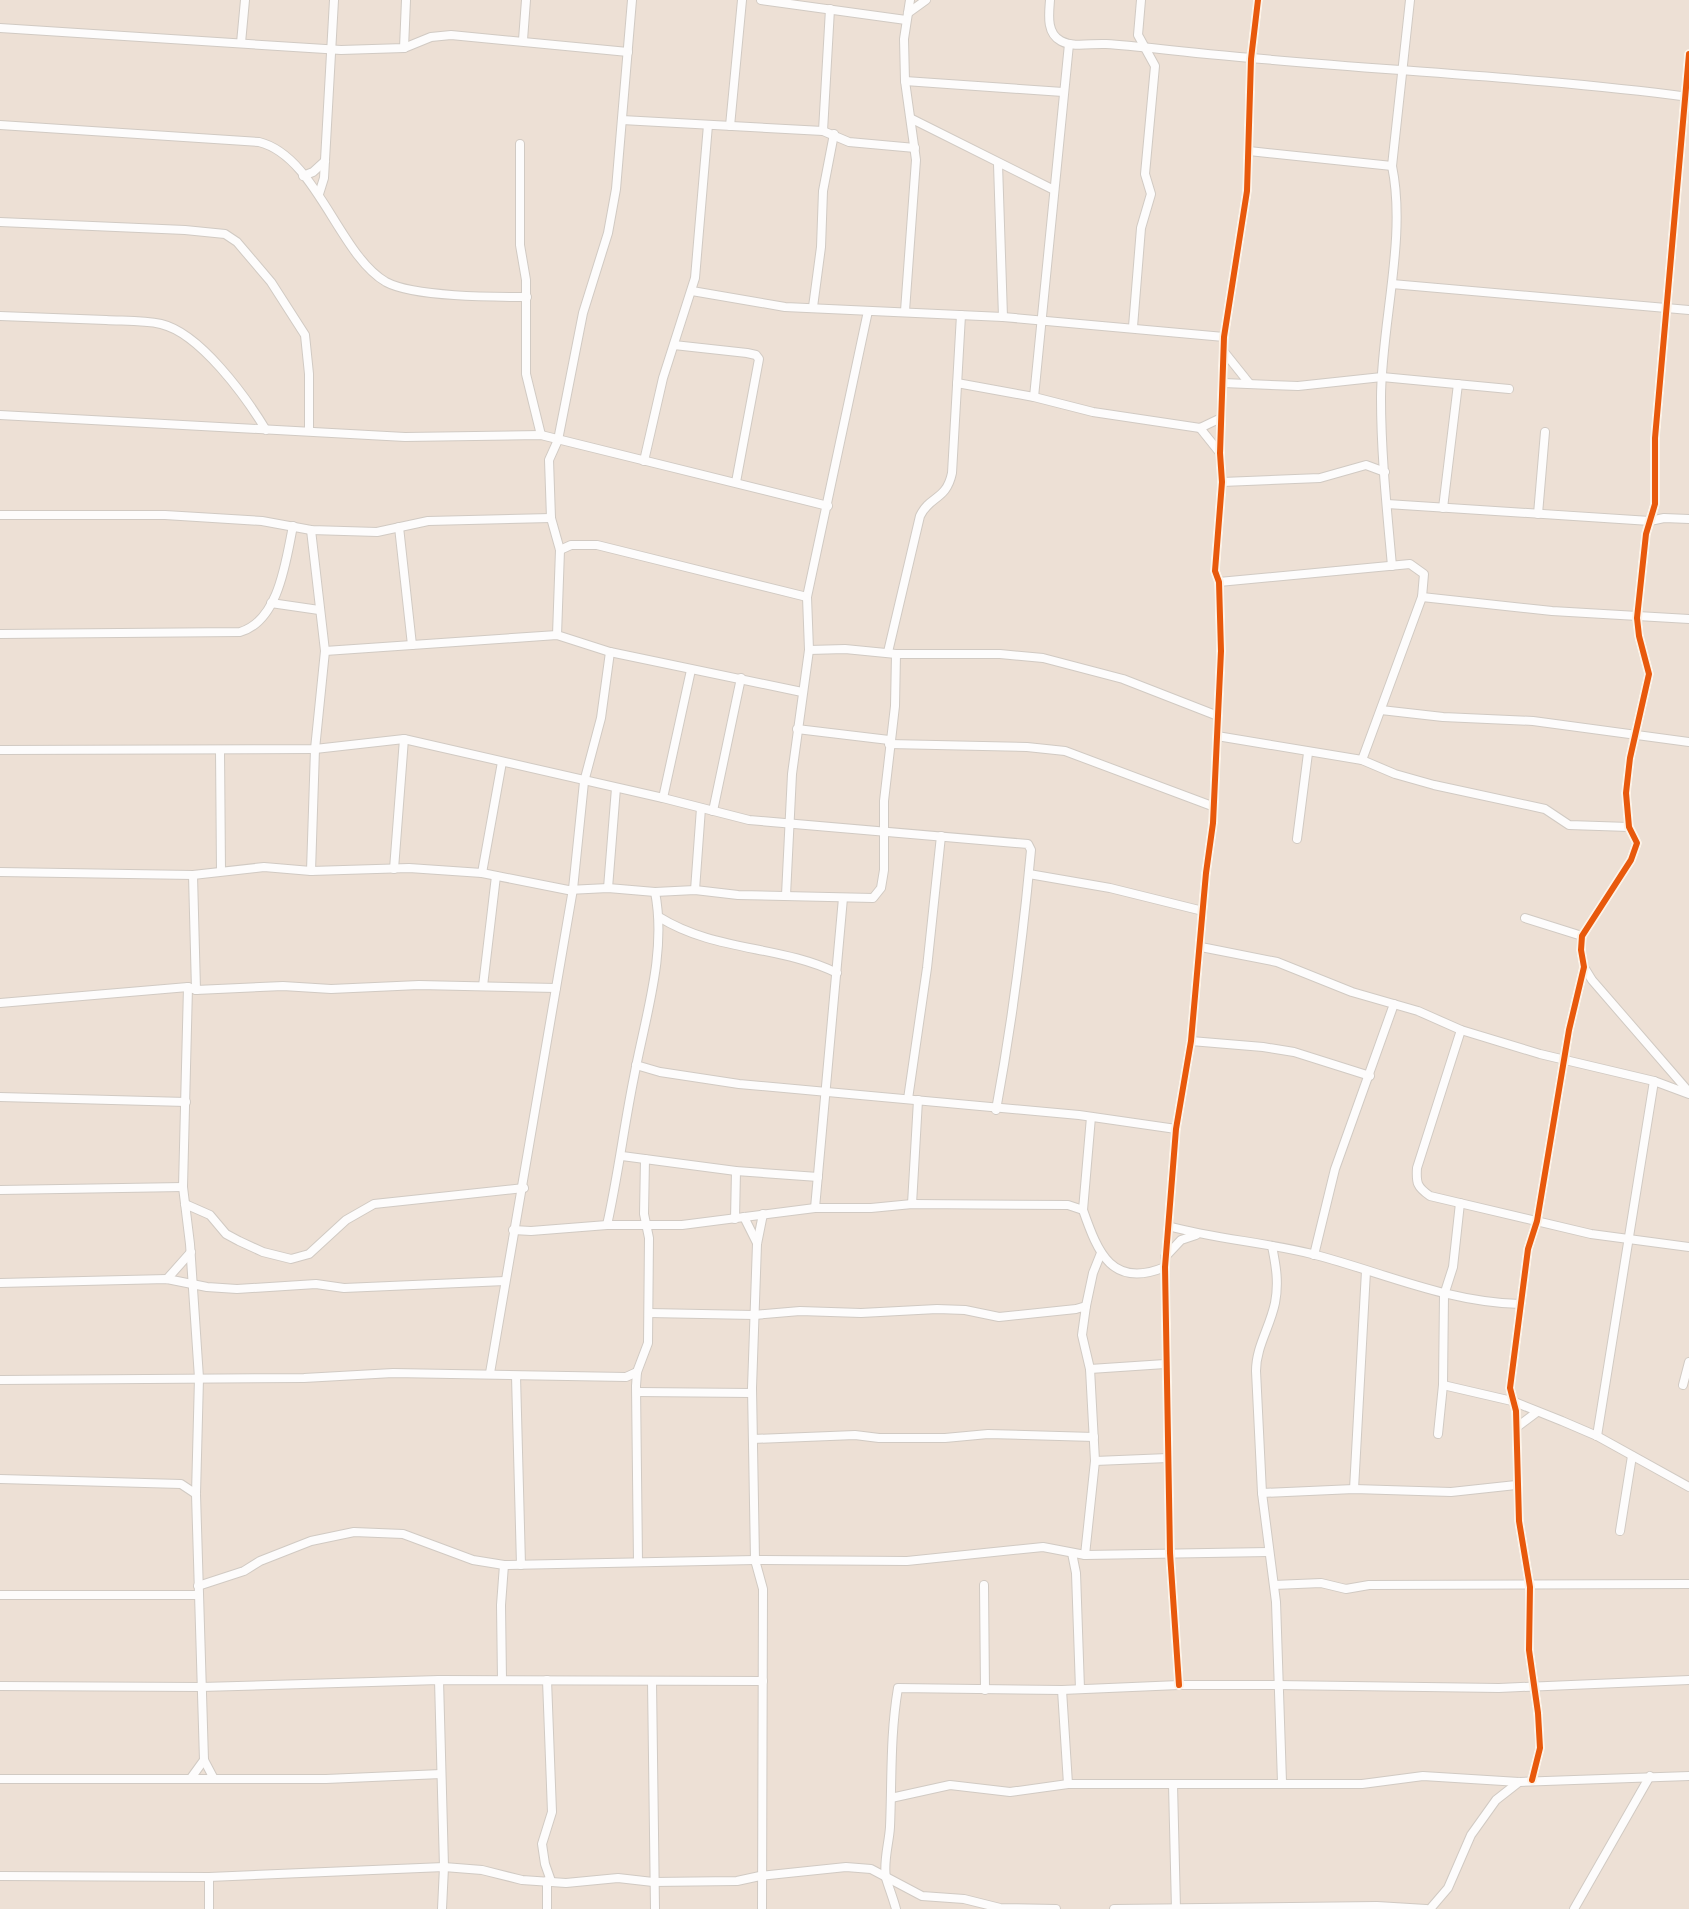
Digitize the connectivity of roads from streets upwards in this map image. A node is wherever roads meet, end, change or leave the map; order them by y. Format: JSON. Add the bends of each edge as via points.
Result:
{"nodes":[{"id":1,"x":245,"y":0,"type":"edge"},
{"id":2,"x":334,"y":0,"type":"edge"},
{"id":3,"x":406,"y":0,"type":"edge"},
{"id":4,"x":526,"y":0,"type":"edge"},
{"id":5,"x":632,"y":0,"type":"edge"},
{"id":6,"x":742,"y":0,"type":"edge"},
{"id":7,"x":761,"y":0,"type":"edge"},
{"id":8,"x":910,"y":0,"type":"edge"},
{"id":9,"x":926,"y":0,"type":"edge"},
{"id":10,"x":1050,"y":0,"type":"edge"},
{"id":11,"x":1141,"y":0,"type":"edge"},
{"id":12,"x":1258,"y":0,"type":"edge"},
{"id":13,"x":1410,"y":0,"type":"edge"},
{"id":14,"x":797,"y":2,"type":"edge"},
{"id":15,"x":830,"y":9,"type":"junction"},
{"id":16,"x":907,"y":17,"type":"junction"},
{"id":17,"x":0,"y":28,"type":"edge"},
{"id":18,"x":523,"y":40,"type":"junction"},
{"id":19,"x":241,"y":43,"type":"junction"},
{"id":20,"x":1070,"y":44,"type":"junction"},
{"id":21,"x":404,"y":48,"type":"junction"},
{"id":22,"x":1147,"y":48,"type":"junction"},
{"id":23,"x":330,"y":49,"type":"junction"},
{"id":24,"x":628,"y":52,"type":"junction"},
{"id":25,"x":1689,"y":54,"type":"edge"},
{"id":26,"x":1251,"y":59,"type":"junction"},
{"id":27,"x":1402,"y":71,"type":"junction"},
{"id":28,"x":905,"y":81,"type":"junction"},
{"id":29,"x":1063,"y":92,"type":"junction"},
{"id":30,"x":1687,"y":96,"type":"edge"},
{"id":31,"x":912,"y":119,"type":"junction"},
{"id":32,"x":622,"y":120,"type":"junction"},
{"id":33,"x":708,"y":124,"type":"junction"},
{"id":34,"x":0,"y":125,"type":"edge"},
{"id":35,"x":730,"y":126,"type":"junction"},
{"id":36,"x":824,"y":131,"type":"junction"},
{"id":37,"x":834,"y":134,"type":"junction"},
{"id":38,"x":520,"y":144,"type":"dead end"},
{"id":39,"x":915,"y":148,"type":"junction"},
{"id":40,"x":1249,"y":151,"type":"junction"},
{"id":41,"x":325,"y":161,"type":"junction"},
{"id":42,"x":998,"y":164,"type":"junction"},
{"id":43,"x":1392,"y":166,"type":"junction"},
{"id":44,"x":303,"y":176,"type":"junction"},
{"id":45,"x":1054,"y":190,"type":"junction"},
{"id":46,"x":319,"y":194,"type":"junction"},
{"id":47,"x":0,"y":222,"type":"edge"},
{"id":48,"x":1392,"y":284,"type":"junction"},
{"id":49,"x":692,"y":291,"type":"junction"},
{"id":50,"x":527,"y":297,"type":"junction"},
{"id":51,"x":813,"y":307,"type":"junction"},
{"id":52,"x":1665,"y":308,"type":"junction"},
{"id":53,"x":1689,"y":310,"type":"edge"},
{"id":54,"x":868,"y":311,"type":"junction"},
{"id":55,"x":904,"y":311,"type":"junction"},
{"id":56,"x":961,"y":315,"type":"junction"},
{"id":57,"x":0,"y":316,"type":"edge"},
{"id":58,"x":1003,"y":317,"type":"junction"},
{"id":59,"x":1043,"y":320,"type":"junction"},
{"id":60,"x":1133,"y":327,"type":"junction"},
{"id":61,"x":1224,"y":337,"type":"junction"},
{"id":62,"x":674,"y":345,"type":"junction"},
{"id":63,"x":1225,"y":353,"type":"junction"},
{"id":64,"x":1382,"y":377,"type":"junction"},
{"id":65,"x":957,"y":383,"type":"junction"},
{"id":66,"x":1223,"y":383,"type":"junction"},
{"id":67,"x":1249,"y":383,"type":"junction"},
{"id":68,"x":1458,"y":384,"type":"junction"},
{"id":69,"x":1509,"y":389,"type":"dead end"},
{"id":70,"x":1034,"y":397,"type":"junction"},
{"id":71,"x":0,"y":415,"type":"edge"},
{"id":72,"x":1221,"y":418,"type":"junction"},
{"id":73,"x":1200,"y":428,"type":"junction"},
{"id":74,"x":266,"y":430,"type":"junction"},
{"id":75,"x":309,"y":431,"type":"junction"},
{"id":76,"x":1545,"y":432,"type":"dead end"},
{"id":77,"x":541,"y":435,"type":"junction"},
{"id":78,"x":558,"y":440,"type":"junction"},
{"id":79,"x":1220,"y":453,"type":"junction"},
{"id":80,"x":644,"y":461,"type":"junction"},
{"id":81,"x":1385,"y":472,"type":"junction"},
{"id":82,"x":736,"y":482,"type":"junction"},
{"id":83,"x":1222,"y":482,"type":"junction"},
{"id":84,"x":1387,"y":504,"type":"junction"},
{"id":85,"x":828,"y":506,"type":"junction"},
{"id":86,"x":1443,"y":508,"type":"junction"},
{"id":87,"x":1538,"y":514,"type":"junction"},
{"id":88,"x":0,"y":515,"type":"edge"},
{"id":89,"x":551,"y":518,"type":"junction"},
{"id":90,"x":1689,"y":519,"type":"edge"},
{"id":91,"x":1650,"y":521,"type":"junction"},
{"id":92,"x":292,"y":526,"type":"junction"},
{"id":93,"x":399,"y":527,"type":"junction"},
{"id":94,"x":311,"y":530,"type":"junction"},
{"id":95,"x":560,"y":550,"type":"junction"},
{"id":96,"x":1392,"y":566,"type":"junction"},
{"id":97,"x":1219,"y":582,"type":"junction"},
{"id":98,"x":807,"y":597,"type":"junction"},
{"id":99,"x":1422,"y":597,"type":"junction"},
{"id":100,"x":271,"y":603,"type":"junction"},
{"id":101,"x":319,"y":610,"type":"junction"},
{"id":102,"x":1637,"y":618,"type":"junction"},
{"id":103,"x":1689,"y":620,"type":"edge"},
{"id":104,"x":0,"y":634,"type":"edge"},
{"id":105,"x":557,"y":635,"type":"junction"},
{"id":106,"x":412,"y":645,"type":"junction"},
{"id":107,"x":809,"y":650,"type":"junction"},
{"id":108,"x":325,"y":651,"type":"junction"},
{"id":109,"x":610,"y":652,"type":"junction"},
{"id":110,"x":892,"y":653,"type":"junction"},
{"id":111,"x":691,"y":670,"type":"junction"},
{"id":112,"x":741,"y":678,"type":"junction"},
{"id":113,"x":802,"y":692,"type":"junction"},
{"id":114,"x":1382,"y":710,"type":"junction"},
{"id":115,"x":1218,"y":716,"type":"junction"},
{"id":116,"x":797,"y":729,"type":"junction"},
{"id":117,"x":1635,"y":735,"type":"junction"},
{"id":118,"x":1218,"y":736,"type":"junction"},
{"id":119,"x":404,"y":739,"type":"junction"},
{"id":120,"x":889,"y":742,"type":"junction"},
{"id":121,"x":1689,"y":742,"type":"edge"},
{"id":122,"x":315,"y":748,"type":"junction"},
{"id":123,"x":0,"y":750,"type":"edge"},
{"id":124,"x":220,"y":750,"type":"junction"},
{"id":125,"x":1308,"y":753,"type":"junction"},
{"id":126,"x":1362,"y":760,"type":"junction"},
{"id":127,"x":502,"y":762,"type":"junction"},
{"id":128,"x":584,"y":782,"type":"junction"},
{"id":129,"x":616,"y":788,"type":"junction"},
{"id":130,"x":663,"y":798,"type":"junction"},
{"id":131,"x":1212,"y":806,"type":"junction"},
{"id":132,"x":701,"y":808,"type":"junction"},
{"id":133,"x":713,"y":811,"type":"junction"},
{"id":134,"x":789,"y":824,"type":"junction"},
{"id":135,"x":1629,"y":827,"type":"junction"},
{"id":136,"x":885,"y":832,"type":"junction"},
{"id":137,"x":941,"y":836,"type":"junction"},
{"id":138,"x":1297,"y":839,"type":"dead end"},
{"id":139,"x":394,"y":869,"type":"junction"},
{"id":140,"x":221,"y":871,"type":"junction"},
{"id":141,"x":311,"y":871,"type":"junction"},
{"id":142,"x":0,"y":872,"type":"edge"},
{"id":143,"x":482,"y":873,"type":"junction"},
{"id":144,"x":1029,"y":874,"type":"junction"},
{"id":145,"x":193,"y":875,"type":"junction"},
{"id":146,"x":496,"y":876,"type":"junction"},
{"id":147,"x":608,"y":888,"type":"junction"},
{"id":148,"x":573,"y":889,"type":"junction"},
{"id":149,"x":695,"y":890,"type":"junction"},
{"id":150,"x":655,"y":892,"type":"junction"},
{"id":151,"x":786,"y":896,"type":"junction"},
{"id":152,"x":843,"y":898,"type":"junction"},
{"id":153,"x":1203,"y":911,"type":"junction"},
{"id":154,"x":659,"y":917,"type":"junction"},
{"id":155,"x":1525,"y":918,"type":"dead end"},
{"id":156,"x":1582,"y":936,"type":"junction"},
{"id":157,"x":1201,"y":947,"type":"junction"},
{"id":158,"x":1584,"y":966,"type":"junction"},
{"id":159,"x":837,"y":973,"type":"junction"},
{"id":160,"x":483,"y":986,"type":"junction"},
{"id":161,"x":556,"y":988,"type":"junction"},
{"id":162,"x":192,"y":989,"type":"junction"},
{"id":163,"x":0,"y":1003,"type":"edge"},
{"id":164,"x":1394,"y":1004,"type":"junction"},
{"id":165,"x":1461,"y":1030,"type":"junction"},
{"id":166,"x":1191,"y":1041,"type":"junction"},
{"id":167,"x":1564,"y":1060,"type":"junction"},
{"id":168,"x":636,"y":1065,"type":"junction"},
{"id":169,"x":1370,"y":1076,"type":"junction"},
{"id":170,"x":1654,"y":1081,"type":"junction"},
{"id":171,"x":824,"y":1091,"type":"junction"},
{"id":172,"x":1689,"y":1093,"type":"edge"},
{"id":173,"x":0,"y":1098,"type":"edge"},
{"id":174,"x":908,"y":1099,"type":"junction"},
{"id":175,"x":918,"y":1100,"type":"junction"},
{"id":176,"x":186,"y":1102,"type":"junction"},
{"id":177,"x":996,"y":1110,"type":"junction"},
{"id":178,"x":1091,"y":1117,"type":"junction"},
{"id":179,"x":1176,"y":1129,"type":"junction"},
{"id":180,"x":622,"y":1156,"type":"junction"},
{"id":181,"x":645,"y":1159,"type":"junction"},
{"id":182,"x":736,"y":1171,"type":"junction"},
{"id":183,"x":818,"y":1177,"type":"junction"},
{"id":184,"x":183,"y":1187,"type":"junction"},
{"id":185,"x":524,"y":1188,"type":"junction"},
{"id":186,"x":0,"y":1190,"type":"edge"},
{"id":187,"x":1084,"y":1191,"type":"junction"},
{"id":188,"x":1460,"y":1203,"type":"junction"},
{"id":189,"x":185,"y":1204,"type":"junction"},
{"id":190,"x":912,"y":1204,"type":"junction"},
{"id":191,"x":1068,"y":1205,"type":"junction"},
{"id":192,"x":815,"y":1208,"type":"junction"},
{"id":193,"x":1083,"y":1210,"type":"junction"},
{"id":194,"x":763,"y":1214,"type":"junction"},
{"id":195,"x":744,"y":1217,"type":"junction"},
{"id":196,"x":735,"y":1218,"type":"junction"},
{"id":197,"x":1537,"y":1221,"type":"junction"},
{"id":198,"x":607,"y":1225,"type":"junction"},
{"id":199,"x":648,"y":1226,"type":"junction"},
{"id":200,"x":1168,"y":1226,"type":"junction"},
{"id":201,"x":513,"y":1230,"type":"junction"},
{"id":202,"x":1197,"y":1234,"type":"junction"},
{"id":203,"x":1627,"y":1240,"type":"junction"},
{"id":204,"x":758,"y":1244,"type":"junction"},
{"id":205,"x":1272,"y":1246,"type":"junction"},
{"id":206,"x":1689,"y":1247,"type":"edge"},
{"id":207,"x":190,"y":1252,"type":"junction"},
{"id":208,"x":1101,"y":1253,"type":"junction"},
{"id":209,"x":1314,"y":1255,"type":"junction"},
{"id":210,"x":1165,"y":1257,"type":"junction"},
{"id":211,"x":1111,"y":1266,"type":"junction"},
{"id":212,"x":1165,"y":1267,"type":"junction"},
{"id":213,"x":1366,"y":1271,"type":"junction"},
{"id":214,"x":1093,"y":1273,"type":"junction"},
{"id":215,"x":167,"y":1279,"type":"junction"},
{"id":216,"x":505,"y":1281,"type":"junction"},
{"id":217,"x":0,"y":1283,"type":"edge"},
{"id":218,"x":192,"y":1285,"type":"junction"},
{"id":219,"x":1444,"y":1295,"type":"junction"},
{"id":220,"x":1520,"y":1304,"type":"junction"},
{"id":221,"x":1086,"y":1306,"type":"junction"},
{"id":222,"x":649,"y":1313,"type":"junction"},
{"id":223,"x":754,"y":1315,"type":"junction"},
{"id":224,"x":1689,"y":1362,"type":"edge"},
{"id":225,"x":1165,"y":1364,"type":"junction"},
{"id":226,"x":1090,"y":1369,"type":"junction"},
{"id":227,"x":637,"y":1372,"type":"junction"},
{"id":228,"x":490,"y":1373,"type":"junction"},
{"id":229,"x":516,"y":1376,"type":"junction"},
{"id":230,"x":626,"y":1377,"type":"junction"},
{"id":231,"x":199,"y":1378,"type":"junction"},
{"id":232,"x":0,"y":1380,"type":"edge"},
{"id":233,"x":1443,"y":1385,"type":"junction"},
{"id":234,"x":1683,"y":1385,"type":"dead end"},
{"id":235,"x":637,"y":1389,"type":"junction"},
{"id":236,"x":752,"y":1393,"type":"junction"},
{"id":237,"x":1512,"y":1401,"type":"junction"},
{"id":238,"x":1537,"y":1412,"type":"junction"},
{"id":239,"x":1517,"y":1427,"type":"junction"},
{"id":240,"x":1438,"y":1434,"type":"dead end"},
{"id":241,"x":1597,"y":1436,"type":"junction"},
{"id":242,"x":1094,"y":1437,"type":"junction"},
{"id":243,"x":753,"y":1439,"type":"junction"},
{"id":244,"x":1632,"y":1456,"type":"junction"},
{"id":245,"x":1168,"y":1458,"type":"junction"},
{"id":246,"x":1095,"y":1461,"type":"junction"},
{"id":247,"x":196,"y":1475,"type":"junction"},
{"id":248,"x":0,"y":1479,"type":"edge"},
{"id":249,"x":181,"y":1484,"type":"junction"},
{"id":250,"x":1516,"y":1485,"type":"junction"},
{"id":251,"x":1689,"y":1487,"type":"edge"},
{"id":252,"x":1354,"y":1489,"type":"junction"},
{"id":253,"x":1262,"y":1493,"type":"junction"},
{"id":254,"x":196,"y":1494,"type":"junction"},
{"id":255,"x":1620,"y":1531,"type":"dead end"},
{"id":256,"x":1269,"y":1552,"type":"junction"},
{"id":257,"x":1072,"y":1553,"type":"junction"},
{"id":258,"x":1170,"y":1553,"type":"junction"},
{"id":259,"x":1085,"y":1555,"type":"junction"},
{"id":260,"x":755,"y":1560,"type":"junction"},
{"id":261,"x":638,"y":1562,"type":"junction"},
{"id":262,"x":504,"y":1565,"type":"junction"},
{"id":263,"x":521,"y":1565,"type":"junction"},
{"id":264,"x":1689,"y":1584,"type":"edge"},
{"id":265,"x":984,"y":1585,"type":"dead end"},
{"id":266,"x":1274,"y":1585,"type":"junction"},
{"id":267,"x":198,"y":1586,"type":"junction"},
{"id":268,"x":1530,"y":1587,"type":"junction"},
{"id":269,"x":0,"y":1595,"type":"edge"},
{"id":270,"x":198,"y":1595,"type":"junction"},
{"id":271,"x":439,"y":1680,"type":"junction"},
{"id":272,"x":502,"y":1680,"type":"junction"},
{"id":273,"x":547,"y":1680,"type":"junction"},
{"id":274,"x":1689,"y":1680,"type":"edge"},
{"id":275,"x":652,"y":1681,"type":"junction"},
{"id":276,"x":763,"y":1681,"type":"junction"},
{"id":277,"x":1179,"y":1685,"type":"junction"},
{"id":278,"x":1276,"y":1685,"type":"junction"},
{"id":279,"x":0,"y":1686,"type":"edge"},
{"id":280,"x":201,"y":1687,"type":"junction"},
{"id":281,"x":1535,"y":1687,"type":"junction"},
{"id":282,"x":1080,"y":1689,"type":"junction"},
{"id":283,"x":985,"y":1690,"type":"junction"},
{"id":284,"x":1062,"y":1690,"type":"junction"},
{"id":285,"x":204,"y":1760,"type":"junction"},
{"id":286,"x":441,"y":1774,"type":"junction"},
{"id":287,"x":1650,"y":1776,"type":"junction"},
{"id":288,"x":1689,"y":1776,"type":"edge"},
{"id":289,"x":191,"y":1778,"type":"junction"},
{"id":290,"x":213,"y":1778,"type":"junction"},
{"id":291,"x":0,"y":1779,"type":"edge"},
{"id":292,"x":1532,"y":1780,"type":"junction"},
{"id":293,"x":1282,"y":1782,"type":"junction"},
{"id":294,"x":1519,"y":1782,"type":"junction"},
{"id":295,"x":1068,"y":1784,"type":"junction"},
{"id":296,"x":1173,"y":1784,"type":"junction"},
{"id":297,"x":891,"y":1798,"type":"junction"},
{"id":298,"x":444,"y":1867,"type":"junction"},
{"id":299,"x":0,"y":1876,"type":"edge"},
{"id":300,"x":760,"y":1876,"type":"junction"},
{"id":301,"x":886,"y":1876,"type":"junction"},
{"id":302,"x":209,"y":1877,"type":"junction"},
{"id":303,"x":549,"y":1881,"type":"junction"},
{"id":304,"x":653,"y":1882,"type":"junction"},
{"id":305,"x":1176,"y":1908,"type":"edge"},
{"id":306,"x":209,"y":1909,"type":"edge"},
{"id":307,"x":442,"y":1909,"type":"edge"},
{"id":308,"x":548,"y":1909,"type":"edge"},
{"id":309,"x":655,"y":1909,"type":"edge"},
{"id":310,"x":762,"y":1909,"type":"edge"},
{"id":311,"x":896,"y":1909,"type":"edge"},
{"id":312,"x":1056,"y":1909,"type":"edge"},
{"id":313,"x":1114,"y":1909,"type":"edge"},
{"id":314,"x":1428,"y":1909,"type":"edge"},
{"id":315,"x":1574,"y":1909,"type":"edge"}],
"edges":[{"from":1,"to":19,"type":"street"},
{"from":2,"to":23,"type":"street"},
{"from":3,"to":21,"type":"street"},
{"from":4,"to":18,"type":"street"},
{"from":5,"to":24,"type":"street"},
{"from":6,"to":35,"type":"street"},
{"from":7,"to":14,"type":"street"},
{"from":8,"to":16,"type":"street"},
{"from":9,"to":16,"type":"street"},
{"from":10,"to":20,"type":"street","via":[[1052,31],[1059,40]]},
{"from":11,"to":22,"type":"street","via":[[1138,35]]},
{"from":12,"to":26,"type":"street"},
{"from":13,"to":27,"type":"street"},
{"from":14,"to":15,"type":"street"},
{"from":15,"to":16,"type":"street"},
{"from":15,"to":36,"type":"street"},
{"from":16,"to":28,"type":"street"},
{"from":17,"to":19,"type":"street"},
{"from":18,"to":21,"type":"street","via":[[451,35],[431,37]]},
{"from":18,"to":24,"type":"street"},
{"from":19,"to":23,"type":"street"},
{"from":20,"to":22,"type":"street"},
{"from":20,"to":29,"type":"street"},
{"from":21,"to":23,"type":"street"},
{"from":22,"to":26,"type":"street"},
{"from":22,"to":60,"type":"street","via":[[1155,66],[1145,174],[1151,194],[1141,228]]},
{"from":23,"to":41,"type":"street"},
{"from":24,"to":32,"type":"street"},
{"from":25,"to":30,"type":"street"},
{"from":26,"to":27,"type":"street"},
{"from":26,"to":40,"type":"street"},
{"from":27,"to":30,"type":"street"},
{"from":27,"to":43,"type":"street"},
{"from":28,"to":29,"type":"street"},
{"from":28,"to":31,"type":"street"},
{"from":29,"to":45,"type":"street"},
{"from":30,"to":52,"type":"street"},
{"from":31,"to":39,"type":"street"},
{"from":31,"to":42,"type":"street"},
{"from":32,"to":33,"type":"street"},
{"from":32,"to":78,"type":"street","via":[[608,233],[583,313]]},
{"from":33,"to":35,"type":"street"},
{"from":33,"to":49,"type":"street"},
{"from":34,"to":44,"type":"street","via":[[259,142],[280,151]]},
{"from":35,"to":36,"type":"street"},
{"from":36,"to":37,"type":"street"},
{"from":37,"to":39,"type":"street","via":[[849,142]]},
{"from":37,"to":51,"type":"street","via":[[823,191]]},
{"from":38,"to":50,"type":"street","via":[[520,245]]},
{"from":39,"to":55,"type":"street"},
{"from":40,"to":43,"type":"street"},
{"from":40,"to":61,"type":"street","via":[[1243,231]]},
{"from":41,"to":44,"type":"street"},
{"from":41,"to":46,"type":"street"},
{"from":42,"to":45,"type":"street"},
{"from":42,"to":58,"type":"street"},
{"from":43,"to":48,"type":"street","via":[[1396,187]]},
{"from":44,"to":46,"type":"street"},
{"from":45,"to":59,"type":"street"},
{"from":46,"to":50,"type":"street","via":[[362,259],[386,282],[473,297]]},
{"from":47,"to":75,"type":"street","via":[[196,231],[225,234],[237,242],[271,282],[305,335]]},
{"from":48,"to":52,"type":"street"},
{"from":48,"to":64,"type":"street"},
{"from":49,"to":51,"type":"street","via":[[753,303]]},
{"from":49,"to":62,"type":"street"},
{"from":50,"to":77,"type":"street","via":[[526,374]]},
{"from":51,"to":54,"type":"street"},
{"from":52,"to":53,"type":"street"},
{"from":52,"to":91,"type":"street","via":[[1655,438],[1655,504]]},
{"from":54,"to":55,"type":"street"},
{"from":54,"to":85,"type":"street"},
{"from":55,"to":56,"type":"street"},
{"from":56,"to":58,"type":"street"},
{"from":56,"to":65,"type":"street"},
{"from":57,"to":74,"type":"street","via":[[161,324],[183,334],[217,365]]},
{"from":58,"to":59,"type":"street"},
{"from":59,"to":60,"type":"street"},
{"from":59,"to":70,"type":"street"},
{"from":60,"to":61,"type":"street"},
{"from":61,"to":63,"type":"street"},
{"from":62,"to":80,"type":"street"},
{"from":62,"to":82,"type":"street","via":[[747,353],[759,359]]},
{"from":63,"to":66,"type":"street"},
{"from":63,"to":67,"type":"street"},
{"from":64,"to":67,"type":"street","via":[[1298,386]]},
{"from":64,"to":68,"type":"street"},
{"from":64,"to":81,"type":"street"},
{"from":65,"to":70,"type":"street"},
{"from":65,"to":110,"type":"street","via":[[949,487],[920,516]]},
{"from":66,"to":67,"type":"street"},
{"from":66,"to":72,"type":"street"},
{"from":68,"to":69,"type":"street"},
{"from":68,"to":86,"type":"street"},
{"from":70,"to":73,"type":"street","via":[[1093,412]]},
{"from":71,"to":74,"type":"street"},
{"from":72,"to":73,"type":"street"},
{"from":72,"to":79,"type":"street"},
{"from":73,"to":79,"type":"street"},
{"from":74,"to":75,"type":"street"},
{"from":75,"to":77,"type":"street","via":[[405,437]]},
{"from":76,"to":87,"type":"street"},
{"from":77,"to":78,"type":"street"},
{"from":78,"to":80,"type":"street"},
{"from":78,"to":89,"type":"street","via":[[549,460]]},
{"from":79,"to":83,"type":"street"},
{"from":80,"to":82,"type":"street"},
{"from":81,"to":83,"type":"street","via":[[1366,465],[1320,478]]},
{"from":81,"to":84,"type":"street"},
{"from":82,"to":85,"type":"street"},
{"from":83,"to":97,"type":"street","via":[[1215,570]]},
{"from":84,"to":86,"type":"street"},
{"from":84,"to":96,"type":"street"},
{"from":85,"to":98,"type":"street"},
{"from":86,"to":87,"type":"street"},
{"from":87,"to":91,"type":"street"},
{"from":88,"to":92,"type":"street","via":[[165,515]]},
{"from":89,"to":93,"type":"street","via":[[428,521]]},
{"from":89,"to":95,"type":"street"},
{"from":90,"to":91,"type":"street"},
{"from":91,"to":102,"type":"street"},
{"from":92,"to":94,"type":"street"},
{"from":92,"to":100,"type":"street","via":[[282,576]]},
{"from":93,"to":94,"type":"street","via":[[377,532]]},
{"from":93,"to":106,"type":"street"},
{"from":94,"to":101,"type":"street"},
{"from":95,"to":98,"type":"street","via":[[571,545],[597,545]]},
{"from":95,"to":105,"type":"street"},
{"from":96,"to":97,"type":"street"},
{"from":96,"to":99,"type":"street","via":[[1410,564],[1420,569],[1424,574]]},
{"from":97,"to":115,"type":"street"},
{"from":98,"to":107,"type":"street"},
{"from":99,"to":102,"type":"street"},
{"from":99,"to":114,"type":"street"},
{"from":100,"to":101,"type":"street"},
{"from":100,"to":104,"type":"street","via":[[256,624],[240,632]]},
{"from":101,"to":108,"type":"street"},
{"from":102,"to":103,"type":"street"},
{"from":102,"to":117,"type":"street","via":[[1649,674]]},
{"from":105,"to":106,"type":"street"},
{"from":105,"to":109,"type":"street"},
{"from":106,"to":108,"type":"street"},
{"from":107,"to":110,"type":"street"},
{"from":107,"to":113,"type":"street"},
{"from":108,"to":122,"type":"street"},
{"from":109,"to":111,"type":"street"},
{"from":109,"to":128,"type":"street","via":[[601,718]]},
{"from":110,"to":115,"type":"street","via":[[1000,654],[1052,660],[1123,679]]},
{"from":110,"to":120,"type":"street","via":[[895,706]]},
{"from":111,"to":112,"type":"street"},
{"from":111,"to":130,"type":"street"},
{"from":112,"to":113,"type":"street"},
{"from":112,"to":133,"type":"street"},
{"from":113,"to":116,"type":"street"},
{"from":114,"to":117,"type":"street","via":[[1533,721]]},
{"from":114,"to":126,"type":"street"},
{"from":115,"to":118,"type":"street"},
{"from":116,"to":120,"type":"street"},
{"from":116,"to":134,"type":"street"},
{"from":117,"to":121,"type":"street"},
{"from":117,"to":135,"type":"street","via":[[1626,793]]},
{"from":118,"to":125,"type":"street"},
{"from":118,"to":131,"type":"street"},
{"from":119,"to":122,"type":"street"},
{"from":119,"to":127,"type":"street"},
{"from":119,"to":139,"type":"street"},
{"from":120,"to":131,"type":"street","via":[[1045,748],[1076,755]]},
{"from":120,"to":136,"type":"street"},
{"from":122,"to":124,"type":"street"},
{"from":122,"to":141,"type":"street"},
{"from":123,"to":124,"type":"street"},
{"from":124,"to":140,"type":"street"},
{"from":125,"to":126,"type":"street"},
{"from":125,"to":138,"type":"street"},
{"from":126,"to":135,"type":"street","via":[[1434,785],[1545,809],[1569,825]]},
{"from":127,"to":128,"type":"street"},
{"from":127,"to":143,"type":"street"},
{"from":128,"to":129,"type":"street"},
{"from":128,"to":148,"type":"street"},
{"from":129,"to":130,"type":"street"},
{"from":129,"to":147,"type":"street"},
{"from":130,"to":132,"type":"street"},
{"from":131,"to":153,"type":"street"},
{"from":132,"to":133,"type":"street"},
{"from":132,"to":149,"type":"street"},
{"from":133,"to":134,"type":"street"},
{"from":134,"to":136,"type":"street"},
{"from":134,"to":151,"type":"street"},
{"from":135,"to":156,"type":"street","via":[[1636,849]]},
{"from":136,"to":137,"type":"street"},
{"from":136,"to":152,"type":"street","via":[[879,894],[873,898]]},
{"from":137,"to":144,"type":"street","via":[[1028,844]]},
{"from":137,"to":174,"type":"street"},
{"from":139,"to":141,"type":"street"},
{"from":139,"to":143,"type":"street"},
{"from":140,"to":141,"type":"street","via":[[264,867]]},
{"from":140,"to":145,"type":"street"},
{"from":142,"to":145,"type":"street"},
{"from":143,"to":146,"type":"street"},
{"from":144,"to":153,"type":"street","via":[[1110,888]]},
{"from":144,"to":177,"type":"street","via":[[1019,979]]},
{"from":145,"to":162,"type":"street"},
{"from":146,"to":148,"type":"street"},
{"from":146,"to":160,"type":"street"},
{"from":147,"to":148,"type":"street"},
{"from":147,"to":150,"type":"street"},
{"from":148,"to":161,"type":"street"},
{"from":149,"to":150,"type":"street"},
{"from":149,"to":151,"type":"street"},
{"from":150,"to":154,"type":"street"},
{"from":151,"to":152,"type":"street"},
{"from":152,"to":159,"type":"street"},
{"from":153,"to":157,"type":"street"},
{"from":154,"to":159,"type":"street","via":[[694,936],[813,961]]},
{"from":154,"to":168,"type":"street","via":[[659,943]]},
{"from":155,"to":156,"type":"street"},
{"from":156,"to":158,"type":"street"},
{"from":157,"to":164,"type":"street","via":[[1277,963]]},
{"from":157,"to":166,"type":"street"},
{"from":158,"to":167,"type":"street"},
{"from":158,"to":172,"type":"street"},
{"from":159,"to":171,"type":"street"},
{"from":160,"to":161,"type":"street"},
{"from":160,"to":162,"type":"street"},
{"from":161,"to":185,"type":"street"},
{"from":162,"to":163,"type":"street"},
{"from":162,"to":176,"type":"street"},
{"from":164,"to":165,"type":"street"},
{"from":164,"to":169,"type":"street"},
{"from":165,"to":167,"type":"street"},
{"from":165,"to":188,"type":"street","via":[[1416,1184],[1430,1196]]},
{"from":166,"to":169,"type":"street","via":[[1294,1052]]},
{"from":166,"to":179,"type":"street"},
{"from":167,"to":170,"type":"street"},
{"from":167,"to":197,"type":"street"},
{"from":168,"to":171,"type":"street","via":[[739,1084]]},
{"from":168,"to":180,"type":"street"},
{"from":169,"to":209,"type":"street","via":[[1335,1169]]},
{"from":170,"to":172,"type":"street"},
{"from":170,"to":203,"type":"street"},
{"from":171,"to":174,"type":"street"},
{"from":171,"to":183,"type":"street"},
{"from":173,"to":176,"type":"street"},
{"from":174,"to":175,"type":"street"},
{"from":175,"to":177,"type":"street"},
{"from":175,"to":190,"type":"street"},
{"from":176,"to":184,"type":"street"},
{"from":177,"to":178,"type":"street"},
{"from":178,"to":179,"type":"street"},
{"from":178,"to":187,"type":"street"},
{"from":179,"to":200,"type":"street"},
{"from":180,"to":181,"type":"street"},
{"from":180,"to":198,"type":"street"},
{"from":181,"to":182,"type":"street"},
{"from":181,"to":199,"type":"street","via":[[644,1214]]},
{"from":182,"to":183,"type":"street"},
{"from":182,"to":196,"type":"street"},
{"from":183,"to":192,"type":"street"},
{"from":184,"to":186,"type":"street"},
{"from":184,"to":189,"type":"street"},
{"from":185,"to":189,"type":"street","via":[[374,1204],[346,1220],[309,1254],[291,1258],[239,1241],[226,1234],[210,1215]]},
{"from":185,"to":201,"type":"street"},
{"from":187,"to":191,"type":"street"},
{"from":187,"to":193,"type":"street"},
{"from":188,"to":197,"type":"street"},
{"from":188,"to":219,"type":"street","via":[[1454,1267]]},
{"from":189,"to":207,"type":"street"},
{"from":190,"to":191,"type":"street"},
{"from":190,"to":192,"type":"street"},
{"from":191,"to":193,"type":"street"},
{"from":192,"to":194,"type":"street"},
{"from":193,"to":208,"type":"street"},
{"from":194,"to":195,"type":"street"},
{"from":194,"to":204,"type":"street"},
{"from":195,"to":196,"type":"street"},
{"from":195,"to":204,"type":"street"},
{"from":196,"to":199,"type":"street"},
{"from":197,"to":203,"type":"street"},
{"from":197,"to":220,"type":"street","via":[[1528,1249]]},
{"from":198,"to":199,"type":"street"},
{"from":198,"to":201,"type":"street"},
{"from":199,"to":222,"type":"street"},
{"from":200,"to":202,"type":"street"},
{"from":200,"to":210,"type":"street"},
{"from":201,"to":216,"type":"street"},
{"from":202,"to":205,"type":"street"},
{"from":202,"to":210,"type":"street","via":[[1181,1240]]},
{"from":203,"to":206,"type":"street"},
{"from":203,"to":241,"type":"street"},
{"from":204,"to":223,"type":"street"},
{"from":205,"to":209,"type":"street"},
{"from":205,"to":253,"type":"street","via":[[1277,1282],[1275,1304],[1256,1356]]},
{"from":207,"to":215,"type":"street"},
{"from":207,"to":218,"type":"street"},
{"from":208,"to":211,"type":"street"},
{"from":208,"to":214,"type":"street"},
{"from":209,"to":213,"type":"street"},
{"from":210,"to":212,"type":"street"},
{"from":211,"to":212,"type":"street","via":[[1126,1273],[1149,1273]]},
{"from":211,"to":214,"type":"street"},
{"from":212,"to":225,"type":"street"},
{"from":213,"to":219,"type":"street"},
{"from":213,"to":252,"type":"street"},
{"from":214,"to":221,"type":"street"},
{"from":215,"to":217,"type":"street"},
{"from":215,"to":218,"type":"street"},
{"from":216,"to":218,"type":"street","via":[[344,1288],[316,1284],[246,1288]]},
{"from":216,"to":228,"type":"street"},
{"from":218,"to":231,"type":"street"},
{"from":219,"to":220,"type":"street","via":[[1493,1305]]},
{"from":219,"to":233,"type":"street"},
{"from":220,"to":237,"type":"street","via":[[1510,1388]]},
{"from":221,"to":223,"type":"street","via":[[999,1317],[937,1309],[861,1313],[780,1311]]},
{"from":221,"to":226,"type":"street","via":[[1082,1335]]},
{"from":222,"to":223,"type":"street"},
{"from":222,"to":227,"type":"street","via":[[647,1348]]},
{"from":223,"to":236,"type":"street"},
{"from":224,"to":234,"type":"street"},
{"from":225,"to":226,"type":"street"},
{"from":225,"to":245,"type":"street"},
{"from":226,"to":242,"type":"street"},
{"from":227,"to":230,"type":"street"},
{"from":227,"to":235,"type":"street"},
{"from":228,"to":229,"type":"street"},
{"from":228,"to":231,"type":"street"},
{"from":229,"to":230,"type":"street"},
{"from":229,"to":263,"type":"street"},
{"from":230,"to":235,"type":"street"},
{"from":231,"to":232,"type":"street"},
{"from":231,"to":247,"type":"street"},
{"from":233,"to":237,"type":"street"},
{"from":233,"to":240,"type":"street"},
{"from":235,"to":236,"type":"street"},
{"from":235,"to":261,"type":"street"},
{"from":236,"to":243,"type":"street"},
{"from":237,"to":238,"type":"street"},
{"from":237,"to":239,"type":"street"},
{"from":238,"to":239,"type":"street"},
{"from":238,"to":241,"type":"street"},
{"from":239,"to":250,"type":"street"},
{"from":241,"to":244,"type":"street"},
{"from":242,"to":243,"type":"street","via":[[988,1434]]},
{"from":242,"to":246,"type":"street"},
{"from":243,"to":260,"type":"street"},
{"from":244,"to":251,"type":"street"},
{"from":244,"to":255,"type":"street"},
{"from":245,"to":246,"type":"street"},
{"from":245,"to":258,"type":"street"},
{"from":246,"to":259,"type":"street"},
{"from":247,"to":249,"type":"street"},
{"from":247,"to":254,"type":"street"},
{"from":248,"to":249,"type":"street"},
{"from":249,"to":254,"type":"street"},
{"from":250,"to":252,"type":"street","via":[[1451,1492]]},
{"from":250,"to":268,"type":"street"},
{"from":252,"to":253,"type":"street"},
{"from":253,"to":256,"type":"street"},
{"from":254,"to":267,"type":"street"},
{"from":256,"to":258,"type":"street"},
{"from":256,"to":266,"type":"street"},
{"from":257,"to":259,"type":"street"},
{"from":257,"to":260,"type":"street","via":[[1043,1546],[907,1561]]},
{"from":257,"to":282,"type":"street"},
{"from":258,"to":259,"type":"street"},
{"from":258,"to":277,"type":"street"},
{"from":260,"to":261,"type":"street"},
{"from":260,"to":276,"type":"street","via":[[763,1589]]},
{"from":261,"to":263,"type":"street"},
{"from":262,"to":263,"type":"street"},
{"from":262,"to":267,"type":"street","via":[[473,1560],[403,1534],[354,1532],[311,1541],[244,1571]]},
{"from":262,"to":272,"type":"street"},
{"from":264,"to":268,"type":"street"},
{"from":265,"to":283,"type":"street"},
{"from":266,"to":268,"type":"street","via":[[1321,1583],[1346,1589],[1369,1585]]},
{"from":266,"to":278,"type":"street"},
{"from":267,"to":270,"type":"street"},
{"from":268,"to":281,"type":"street","via":[[1529,1650]]},
{"from":269,"to":270,"type":"street"},
{"from":270,"to":280,"type":"street"},
{"from":271,"to":272,"type":"street"},
{"from":271,"to":280,"type":"street"},
{"from":271,"to":286,"type":"street"},
{"from":272,"to":273,"type":"street"},
{"from":273,"to":275,"type":"street"},
{"from":273,"to":303,"type":"street","via":[[552,1812],[543,1844]]},
{"from":274,"to":281,"type":"street"},
{"from":275,"to":276,"type":"street"},
{"from":275,"to":304,"type":"street"},
{"from":276,"to":300,"type":"street"},
{"from":277,"to":278,"type":"street"},
{"from":277,"to":282,"type":"street"},
{"from":278,"to":281,"type":"street"},
{"from":278,"to":293,"type":"street"},
{"from":279,"to":280,"type":"street"},
{"from":280,"to":285,"type":"street"},
{"from":281,"to":292,"type":"street","via":[[1540,1748]]},
{"from":282,"to":284,"type":"street"},
{"from":283,"to":284,"type":"street"},
{"from":283,"to":297,"type":"street","via":[[898,1688],[891,1737]]},
{"from":284,"to":295,"type":"street"},
{"from":285,"to":289,"type":"street"},
{"from":285,"to":290,"type":"street"},
{"from":286,"to":290,"type":"street"},
{"from":286,"to":298,"type":"street"},
{"from":287,"to":288,"type":"street"},
{"from":287,"to":292,"type":"street","via":[[1611,1781]]},
{"from":287,"to":315,"type":"street"},
{"from":289,"to":290,"type":"street"},
{"from":289,"to":291,"type":"street"},
{"from":292,"to":294,"type":"street"},
{"from":293,"to":294,"type":"street","via":[[1362,1784],[1423,1776]]},
{"from":293,"to":296,"type":"street"},
{"from":294,"to":314,"type":"street","via":[[1496,1800],[1471,1835],[1448,1888]]},
{"from":295,"to":296,"type":"street"},
{"from":295,"to":297,"type":"street","via":[[1010,1792],[950,1785]]},
{"from":296,"to":305,"type":"street"},
{"from":297,"to":301,"type":"street"},
{"from":298,"to":302,"type":"street"},
{"from":298,"to":303,"type":"street"},
{"from":298,"to":307,"type":"street"},
{"from":299,"to":302,"type":"street"},
{"from":300,"to":301,"type":"street","via":[[846,1867],[872,1869]]},
{"from":300,"to":304,"type":"street","via":[[737,1881]]},
{"from":300,"to":310,"type":"street"},
{"from":301,"to":311,"type":"street"},
{"from":301,"to":312,"type":"street","via":[[922,1896],[963,1899],[1000,1908]]},
{"from":302,"to":306,"type":"street"},
{"from":303,"to":304,"type":"street","via":[[618,1878]]},
{"from":303,"to":308,"type":"street"},
{"from":304,"to":309,"type":"street"},
{"from":305,"to":313,"type":"street"},
{"from":305,"to":314,"type":"street"}]}
